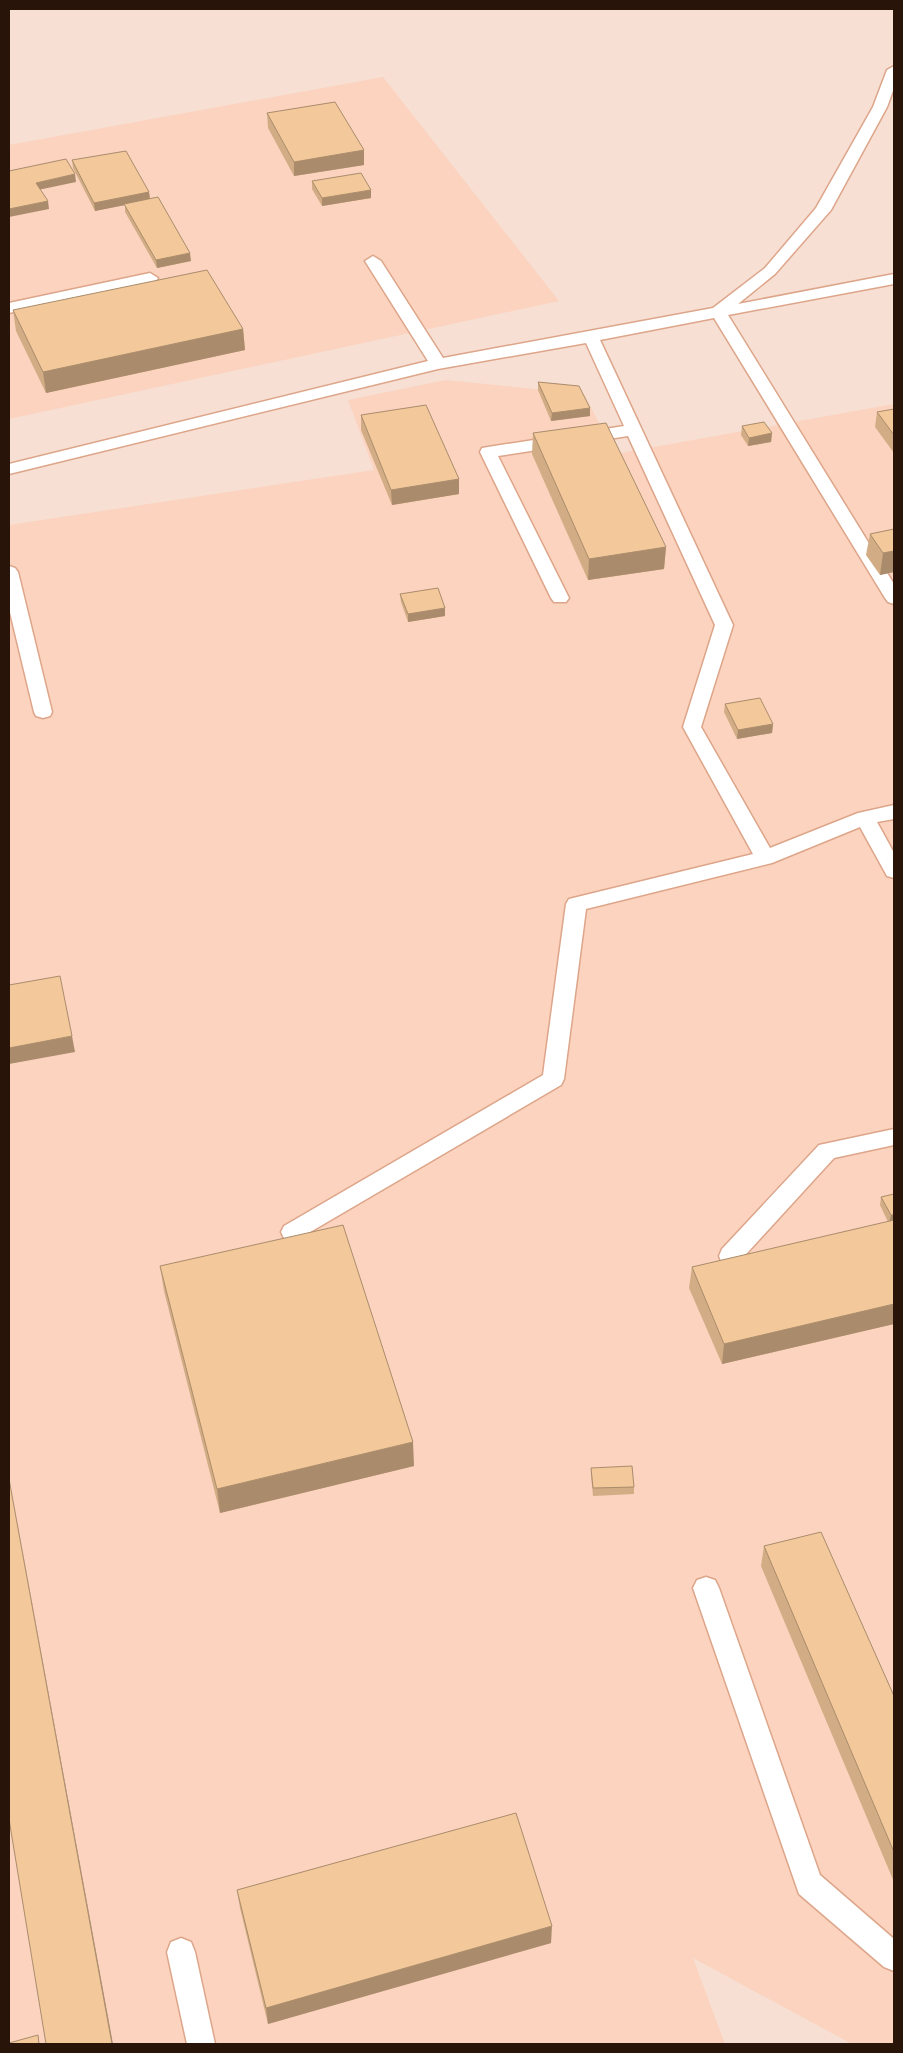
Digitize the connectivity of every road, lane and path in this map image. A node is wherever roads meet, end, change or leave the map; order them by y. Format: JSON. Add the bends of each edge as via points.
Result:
{"nodes":[{"id":1,"x":894,"y":70,"type":"edge"},
{"id":2,"x":373,"y":261,"type":"dead end"},
{"id":3,"x":150,"y":278,"type":"dead end"},
{"id":4,"x":894,"y":279,"type":"edge"},
{"id":5,"x":9,"y":308,"type":"edge"},
{"id":6,"x":718,"y":312,"type":"junction"},
{"id":7,"x":591,"y":337,"type":"junction"},
{"id":8,"x":438,"y":364,"type":"junction"},
{"id":9,"x":634,"y":430,"type":"junction"},
{"id":10,"x":9,"y":469,"type":"edge"},
{"id":11,"x":9,"y":572,"type":"edge"},
{"id":12,"x":560,"y":598,"type":"dead end"},
{"id":13,"x":894,"y":598,"type":"edge"},
{"id":14,"x":43,"y":712,"type":"dead end"},
{"id":15,"x":894,"y":812,"type":"edge"},
{"id":16,"x":866,"y":818,"type":"junction"},
{"id":17,"x":765,"y":858,"type":"junction"},
{"id":18,"x":894,"y":870,"type":"edge"},
{"id":19,"x":894,"y":1136,"type":"edge"},
{"id":20,"x":292,"y":1232,"type":"dead end"},
{"id":21,"x":730,"y":1256,"type":"edge"},
{"id":22,"x":706,"y":1588,"type":"dead end"},
{"id":23,"x":181,"y":1952,"type":"dead end"},
{"id":24,"x":894,"y":1957,"type":"edge"},
{"id":25,"x":201,"y":2044,"type":"edge"}],
"edges":[{"from":1,"to":6,"type":"lane","via":[[880,107],[822,210],[770,271]]},
{"from":2,"to":8,"type":"lane"},
{"from":3,"to":5,"type":"lane"},
{"from":4,"to":6,"type":"lane"},
{"from":6,"to":7,"type":"lane"},
{"from":6,"to":13,"type":"lane"},
{"from":7,"to":8,"type":"lane"},
{"from":7,"to":9,"type":"lane"},
{"from":8,"to":10,"type":"lane"},
{"from":9,"to":12,"type":"lane","via":[[488,452]]},
{"from":9,"to":17,"type":"lane","via":[[724,625],[692,728]]},
{"from":11,"to":14,"type":"lane"},
{"from":15,"to":16,"type":"lane"},
{"from":16,"to":17,"type":"lane"},
{"from":16,"to":18,"type":"lane"},
{"from":17,"to":20,"type":"lane","via":[[576,904],[554,1079]]},
{"from":19,"to":21,"type":"lane","via":[[827,1151]]},
{"from":22,"to":24,"type":"lane","via":[[809,1884]]},
{"from":23,"to":25,"type":"lane"}]}
